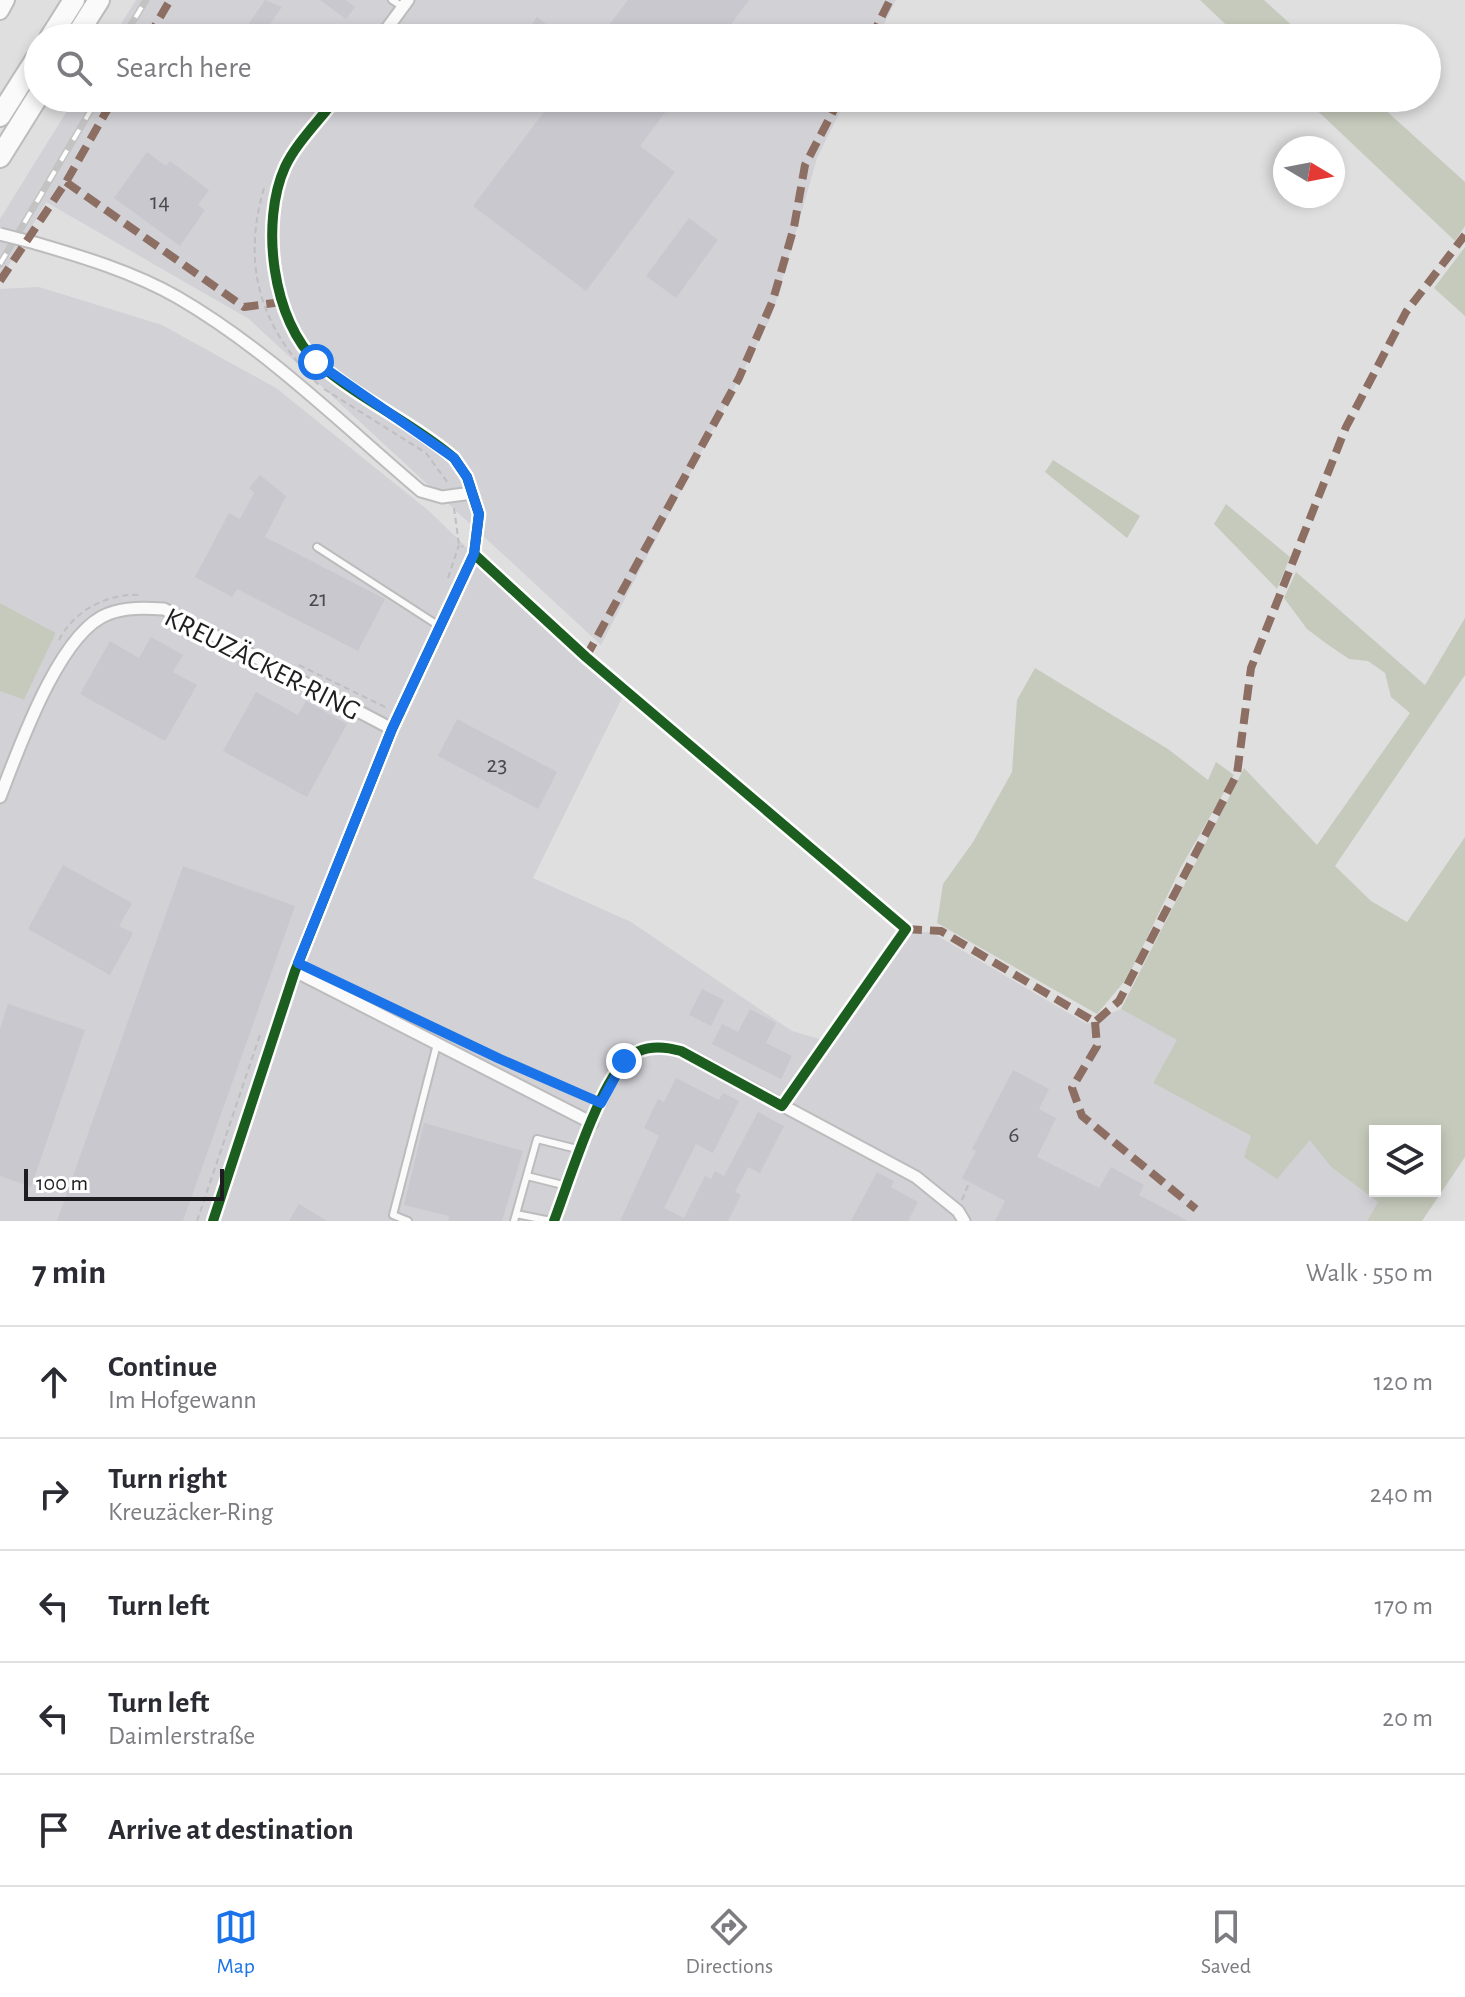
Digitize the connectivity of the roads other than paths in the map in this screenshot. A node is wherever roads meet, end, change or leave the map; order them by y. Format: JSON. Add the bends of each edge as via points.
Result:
{"nodes":[{"id":1,"x":6,"y":0,"type":"edge"},
{"id":2,"x":74,"y":0,"type":"edge"},
{"id":3,"x":99,"y":0,"type":"edge"},
{"id":4,"x":401,"y":2,"type":"edge"},
{"id":5,"x":0,"y":11,"type":"edge"},
{"id":6,"x":59,"y":24,"type":"edge"},
{"id":7,"x":84,"y":24,"type":"edge"},
{"id":8,"x":388,"y":24,"type":"edge"},
{"id":9,"x":24,"y":78,"type":"edge"},
{"id":10,"x":28,"y":112,"type":"edge"},
{"id":11,"x":326,"y":112,"type":"edge"},
{"id":12,"x":0,"y":116,"type":"edge"},
{"id":13,"x":0,"y":157,"type":"edge"},
{"id":14,"x":0,"y":234,"type":"edge"},
{"id":15,"x":472,"y":493,"type":"junction"},
{"id":16,"x":317,"y":547,"type":"dead end"},
{"id":17,"x":439,"y":626,"type":"junction"},
{"id":18,"x":392,"y":729,"type":"junction"},
{"id":19,"x":0,"y":797,"type":"edge"},
{"id":20,"x":295,"y":971,"type":"junction"},
{"id":21,"x":437,"y":1044,"type":"junction"},
{"id":22,"x":592,"y":1123,"type":"junction"},
{"id":23,"x":581,"y":1150,"type":"junction"},
{"id":24,"x":527,"y":1176,"type":"junction"},
{"id":25,"x":567,"y":1186,"type":"junction"},
{"id":26,"x":515,"y":1218,"type":"edge"},
{"id":27,"x":213,"y":1221,"type":"edge"},
{"id":28,"x":408,"y":1221,"type":"edge"},
{"id":29,"x":552,"y":1221,"type":"edge"},
{"id":30,"x":964,"y":1221,"type":"edge"}],
"edges":[{"from":1,"to":5,"type":"street"},
{"from":2,"to":6,"type":"highway"},
{"from":3,"to":7,"type":"highway"},
{"from":4,"to":8,"type":"street"},
{"from":9,"to":12,"type":"highway"},
{"from":10,"to":13,"type":"highway"},
{"from":11,"to":15,"type":"street","via":[[285,168],[271,226],[282,302],[316,362],[445,450]]},
{"from":14,"to":15,"type":"street","bridge":true,"via":[[114,268],[175,296],[236,334],[421,491],[442,497]]},
{"from":15,"to":17,"type":"street","name":"KREUZÄCKER-RING","via":[[479,514],[474,554]]},
{"from":16,"to":17,"type":"lane"},
{"from":17,"to":18,"type":"street","name":"KREUZÄCKER-RING"},
{"from":18,"to":19,"type":"street","name":"KREUZÄCKER-RING","via":[[164,609],[107,614],[83,633],[55,670]]},
{"from":18,"to":20,"type":"street","name":"KREUZÄCKER-RING"},
{"from":20,"to":21,"type":"street"},
{"from":20,"to":27,"type":"street","name":"KREUZÄCKER-RING"},
{"from":21,"to":22,"type":"street"},
{"from":21,"to":28,"type":"lane","via":[[393,1215]]},
{"from":22,"to":23,"type":"street"},
{"from":22,"to":30,"type":"street","via":[[615,1074],[636,1052],[666,1046],[916,1177]]},
{"from":23,"to":24,"type":"lane","via":[[537,1139]]},
{"from":23,"to":25,"type":"street"},
{"from":24,"to":25,"type":"lane"},
{"from":24,"to":26,"type":"lane"},
{"from":25,"to":29,"type":"street"},
{"from":26,"to":29,"type":"lane"}]}
